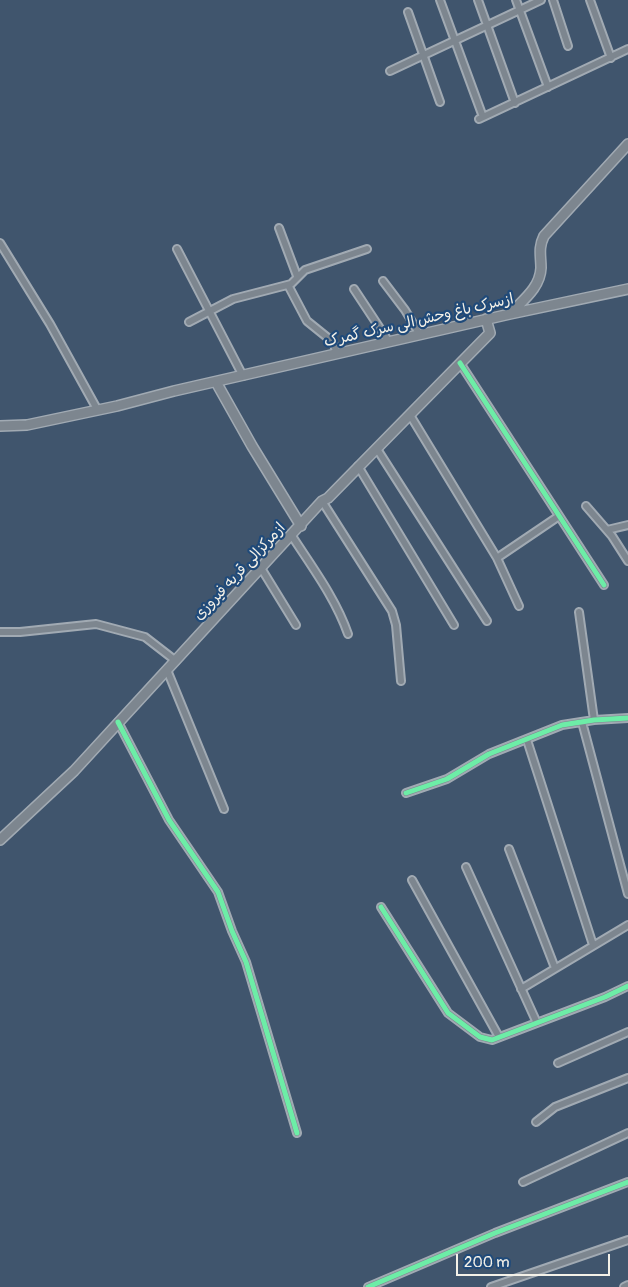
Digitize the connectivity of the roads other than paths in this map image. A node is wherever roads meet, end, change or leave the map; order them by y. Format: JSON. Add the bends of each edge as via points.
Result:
{"nodes":[{"id":1,"x":440,"y":0,"type":"edge"},
{"id":2,"x":478,"y":0,"type":"edge"},
{"id":3,"x":516,"y":0,"type":"edge"},
{"id":4,"x":541,"y":0,"type":"edge"},
{"id":5,"x":552,"y":0,"type":"edge"},
{"id":6,"x":590,"y":0,"type":"edge"},
{"id":7,"x":519,"y":11,"type":"junction"},
{"id":8,"x":408,"y":12,"type":"dead end"},
{"id":9,"x":486,"y":26,"type":"junction"},
{"id":10,"x":454,"y":41,"type":"junction"},
{"id":11,"x":568,"y":46,"type":"dead end"},
{"id":12,"x":628,"y":48,"type":"edge"},
{"id":13,"x":422,"y":56,"type":"junction"},
{"id":14,"x":611,"y":58,"type":"junction"},
{"id":15,"x":390,"y":71,"type":"dead end"},
{"id":16,"x":548,"y":87,"type":"junction"},
{"id":17,"x":440,"y":102,"type":"dead end"},
{"id":18,"x":515,"y":102,"type":"junction"},
{"id":19,"x":628,"y":144,"type":"edge"},
{"id":20,"x":279,"y":228,"type":"dead end"},
{"id":21,"x":0,"y":243,"type":"edge"},
{"id":22,"x":177,"y":249,"type":"dead end"},
{"id":23,"x":367,"y":250,"type":"dead end"},
{"id":24,"x":297,"y":276,"type":"junction"},
{"id":25,"x":383,"y":281,"type":"dead end"},
{"id":26,"x":288,"y":285,"type":"junction"},
{"id":27,"x":628,"y":288,"type":"edge"},
{"id":28,"x":354,"y":289,"type":"dead end"},
{"id":29,"x":209,"y":311,"type":"junction"},
{"id":30,"x":510,"y":314,"type":"junction"},
{"id":31,"x":486,"y":320,"type":"junction"},
{"id":32,"x":190,"y":322,"type":"dead end"},
{"id":33,"x":420,"y":334,"type":"junction"},
{"id":34,"x":389,"y":342,"type":"junction"},
{"id":35,"x":337,"y":354,"type":"junction"},
{"id":36,"x":460,"y":362,"type":"junction"},
{"id":37,"x":243,"y":376,"type":"junction"},
{"id":38,"x":216,"y":382,"type":"junction"},
{"id":39,"x":98,"y":409,"type":"junction"},
{"id":40,"x":410,"y":415,"type":"junction"},
{"id":41,"x":0,"y":426,"type":"edge"},
{"id":42,"x":377,"y":449,"type":"junction"},
{"id":43,"x":358,"y":466,"type":"junction"},
{"id":44,"x":322,"y":501,"type":"junction"},
{"id":45,"x":586,"y":506,"type":"dead end"},
{"id":46,"x":559,"y":516,"type":"junction"},
{"id":47,"x":628,"y":524,"type":"edge"},
{"id":48,"x":301,"y":526,"type":"junction"},
{"id":49,"x":607,"y":530,"type":"junction"},
{"id":50,"x":292,"y":536,"type":"junction"},
{"id":51,"x":497,"y":558,"type":"junction"},
{"id":52,"x":628,"y":561,"type":"edge"},
{"id":53,"x":262,"y":568,"type":"junction"},
{"id":54,"x":604,"y":584,"type":"dead end"},
{"id":55,"x":519,"y":606,"type":"dead end"},
{"id":56,"x":579,"y":612,"type":"dead end"},
{"id":57,"x":487,"y":621,"type":"dead end"},
{"id":58,"x":296,"y":625,"type":"dead end"},
{"id":59,"x":454,"y":625,"type":"dead end"},
{"id":60,"x":0,"y":632,"type":"edge"},
{"id":61,"x":348,"y":634,"type":"dead end"},
{"id":62,"x":176,"y":661,"type":"junction"},
{"id":63,"x":167,"y":670,"type":"junction"},
{"id":64,"x":401,"y":681,"type":"dead end"},
{"id":65,"x":628,"y":718,"type":"edge"},
{"id":66,"x":594,"y":720,"type":"junction"},
{"id":67,"x":118,"y":722,"type":"junction"},
{"id":68,"x":582,"y":722,"type":"junction"},
{"id":69,"x":527,"y":740,"type":"junction"},
{"id":70,"x":406,"y":793,"type":"dead end"},
{"id":71,"x":224,"y":809,"type":"dead end"},
{"id":72,"x":0,"y":840,"type":"edge"},
{"id":73,"x":509,"y":848,"type":"dead end"},
{"id":74,"x":466,"y":867,"type":"dead end"},
{"id":75,"x":412,"y":880,"type":"dead end"},
{"id":76,"x":628,"y":894,"type":"edge"},
{"id":77,"x":381,"y":907,"type":"dead end"},
{"id":78,"x":628,"y":925,"type":"edge"},
{"id":79,"x":592,"y":945,"type":"junction"},
{"id":80,"x":555,"y":968,"type":"junction"},
{"id":81,"x":628,"y":986,"type":"edge"},
{"id":82,"x":521,"y":989,"type":"junction"},
{"id":83,"x":537,"y":1023,"type":"junction"},
{"id":84,"x":628,"y":1032,"type":"edge"},
{"id":85,"x":499,"y":1037,"type":"junction"},
{"id":86,"x":558,"y":1063,"type":"dead end"},
{"id":87,"x":628,"y":1078,"type":"edge"},
{"id":88,"x":536,"y":1122,"type":"dead end"},
{"id":89,"x":298,"y":1133,"type":"dead end"},
{"id":90,"x":628,"y":1133,"type":"edge"},
{"id":91,"x":523,"y":1182,"type":"dead end"},
{"id":92,"x":628,"y":1182,"type":"edge"},
{"id":93,"x":628,"y":1240,"type":"edge"},
{"id":94,"x":628,"y":1285,"type":"edge"},
{"id":95,"x":368,"y":1287,"type":"edge"},
{"id":96,"x":490,"y":1287,"type":"edge"},
{"id":97,"x":624,"y":1287,"type":"edge"}],
"edges":[{"from":1,"to":10,"type":"street"},
{"from":2,"to":9,"type":"street"},
{"from":3,"to":7,"type":"street"},
{"from":4,"to":7,"type":"street"},
{"from":5,"to":11,"type":"street"},
{"from":6,"to":14,"type":"street"},
{"from":7,"to":9,"type":"street"},
{"from":7,"to":16,"type":"street"},
{"from":8,"to":13,"type":"street"},
{"from":9,"to":10,"type":"street"},
{"from":9,"to":18,"type":"street"},
{"from":10,"to":13,"type":"street"},
{"from":10,"to":18,"type":"street","via":[[481,118]]},
{"from":12,"to":14,"type":"street"},
{"from":13,"to":15,"type":"street"},
{"from":13,"to":17,"type":"street"},
{"from":14,"to":16,"type":"street"},
{"from":16,"to":18,"type":"street"},
{"from":19,"to":30,"type":"main road","via":[[544,236],[536,285]]},
{"from":20,"to":24,"type":"street"},
{"from":21,"to":39,"type":"street"},
{"from":22,"to":29,"type":"street"},
{"from":23,"to":24,"type":"street","via":[[305,270]]},
{"from":24,"to":26,"type":"street"},
{"from":25,"to":33,"type":"street"},
{"from":26,"to":29,"type":"street","via":[[232,299]]},
{"from":26,"to":35,"type":"street","via":[[307,321],[333,342]]},
{"from":27,"to":30,"type":"main road","name":"ازسرک باغ وحش الی سرک گمرک"},
{"from":28,"to":34,"type":"street"},
{"from":29,"to":32,"type":"street"},
{"from":29,"to":37,"type":"street"},
{"from":30,"to":31,"type":"main road","name":"ازسرک باغ وحش الی سرک گمرک"},
{"from":31,"to":33,"type":"main road","name":"ازسرک باغ وحش الی سرک گمرک"},
{"from":31,"to":36,"type":"main road","name":"ازمرکزالی قریه فیروزی","via":[[490,334]]},
{"from":33,"to":34,"type":"main road","name":"ازسرک باغ وحش الی سرک گمرک"},
{"from":34,"to":35,"type":"main road","name":"ازسرک باغ وحش الی سرک گمرک"},
{"from":35,"to":37,"type":"main road","name":"ازسرک باغ وحش الی سرک گمرک"},
{"from":36,"to":40,"type":"main road","name":"ازمرکزالی قریه فیروزی"},
{"from":36,"to":46,"type":"street"},
{"from":37,"to":38,"type":"main road","name":"ازسرک باغ وحش الی سرک گمرک"},
{"from":38,"to":39,"type":"main road","name":"ازسرک باغ وحش الی سرک گمرک"},
{"from":38,"to":48,"type":"main road"},
{"from":39,"to":41,"type":"main road","name":"ازسرک باغ وحش الی سرک گمرک","via":[[27,425]]},
{"from":40,"to":42,"type":"main road","name":"ازمرکزالی قریه فیروزی"},
{"from":40,"to":51,"type":"street"},
{"from":42,"to":43,"type":"main road","name":"ازمرکزالی قریه فیروزی"},
{"from":42,"to":57,"type":"street"},
{"from":43,"to":44,"type":"main road","name":"ازمرکزالی قریه فیروزی"},
{"from":43,"to":59,"type":"street"},
{"from":44,"to":48,"type":"main road","name":"ازمرکزالی قریه فیروزی"},
{"from":44,"to":64,"type":"street","via":[[390,608],[396,625]]},
{"from":45,"to":49,"type":"street"},
{"from":46,"to":51,"type":"street"},
{"from":46,"to":54,"type":"street"},
{"from":47,"to":49,"type":"street"},
{"from":48,"to":50,"type":"main road","name":"ازمرکزالی قریه فیروزی"},
{"from":49,"to":52,"type":"street"},
{"from":50,"to":53,"type":"main road","name":"ازمرکزالی قریه فیروزی"},
{"from":50,"to":61,"type":"street","via":[[335,604]]},
{"from":51,"to":55,"type":"street"},
{"from":53,"to":58,"type":"street"},
{"from":53,"to":62,"type":"main road","name":"ازمرکزالی قریه فیروزی"},
{"from":56,"to":66,"type":"street"},
{"from":60,"to":62,"type":"street","via":[[96,624],[145,637]]},
{"from":62,"to":63,"type":"main road","name":"ازمرکزالی قریه فیروزی"},
{"from":63,"to":67,"type":"main road","name":"ازمرکزالی قریه فیروزی"},
{"from":63,"to":71,"type":"street"},
{"from":65,"to":66,"type":"street"},
{"from":66,"to":68,"type":"street"},
{"from":67,"to":72,"type":"main road","name":"ازمرکزالی قریه فیروزی","via":[[74,771]]},
{"from":67,"to":89,"type":"street","via":[[169,820],[218,892],[246,962]]},
{"from":68,"to":69,"type":"street","via":[[562,725]]},
{"from":68,"to":76,"type":"street"},
{"from":69,"to":70,"type":"street","via":[[489,754],[447,779]]},
{"from":69,"to":79,"type":"street"},
{"from":73,"to":80,"type":"street"},
{"from":74,"to":82,"type":"street"},
{"from":75,"to":85,"type":"street"},
{"from":77,"to":85,"type":"street","via":[[448,1013],[480,1038],[492,1040]]},
{"from":78,"to":79,"type":"street"},
{"from":79,"to":80,"type":"street"},
{"from":80,"to":82,"type":"street"},
{"from":81,"to":83,"type":"street"},
{"from":82,"to":83,"type":"street"},
{"from":83,"to":85,"type":"street"},
{"from":84,"to":86,"type":"street"},
{"from":87,"to":88,"type":"street","via":[[555,1107]]},
{"from":90,"to":91,"type":"street"},
{"from":92,"to":95,"type":"street","via":[[495,1233]]},
{"from":93,"to":96,"type":"street"},
{"from":94,"to":97,"type":"street"}]}
